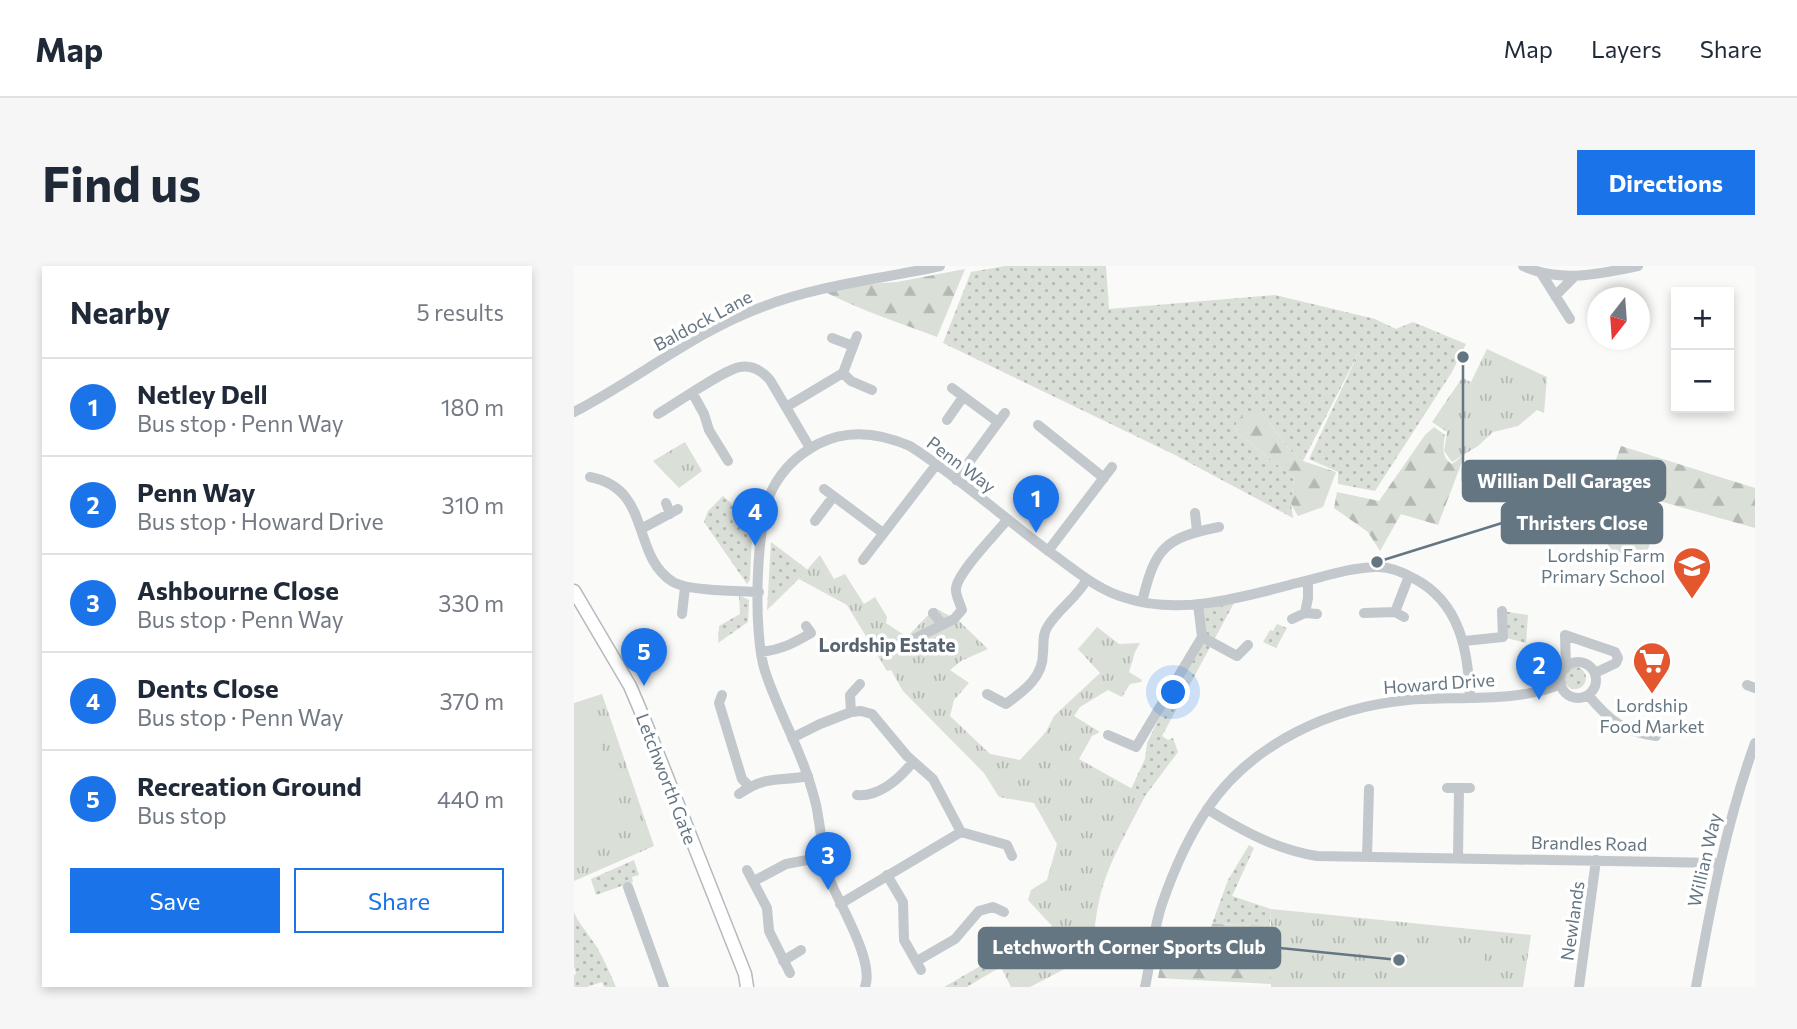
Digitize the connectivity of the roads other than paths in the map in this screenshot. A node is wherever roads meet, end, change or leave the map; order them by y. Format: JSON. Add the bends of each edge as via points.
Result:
{"nodes":[{"id":1,"x":940,"y":266,"type":"edge"},
{"id":2,"x":1522,"y":266,"type":"edge"},
{"id":3,"x":1638,"y":266,"type":"edge"},
{"id":4,"x":1541,"y":273,"type":"junction"},
{"id":5,"x":1575,"y":276,"type":"junction"},
{"id":6,"x":1555,"y":296,"type":"junction"},
{"id":7,"x":1570,"y":319,"type":"dead end"},
{"id":8,"x":832,"y":338,"type":"dead end"},
{"id":9,"x":843,"y":373,"type":"junction"},
{"id":10,"x":952,"y":388,"type":"dead end"},
{"id":11,"x":872,"y":390,"type":"dead end"},
{"id":12,"x":693,"y":394,"type":"junction"},
{"id":13,"x":963,"y":397,"type":"junction"},
{"id":14,"x":786,"y":407,"type":"junction"},
{"id":15,"x":574,"y":412,"type":"edge"},
{"id":16,"x":1005,"y":413,"type":"dead end"},
{"id":17,"x":658,"y":414,"type":"dead end"},
{"id":18,"x":947,"y":420,"type":"dead end"},
{"id":19,"x":998,"y":422,"type":"junction"},
{"id":20,"x":1038,"y":425,"type":"dead end"},
{"id":21,"x":1049,"y":435,"type":"junction"},
{"id":22,"x":1042,"y":445,"type":"dead end"},
{"id":23,"x":810,"y":449,"type":"junction"},
{"id":24,"x":728,"y":461,"type":"dead end"},
{"id":25,"x":936,"y":465,"type":"junction"},
{"id":26,"x":1112,"y":467,"type":"dead end"},
{"id":27,"x":590,"y":477,"type":"dead end"},
{"id":28,"x":1104,"y":478,"type":"junction"},
{"id":29,"x":956,"y":480,"type":"junction"},
{"id":30,"x":824,"y":489,"type":"dead end"},
{"id":31,"x":833,"y":497,"type":"junction"},
{"id":32,"x":671,"y":509,"type":"dead end"},
{"id":33,"x":1195,"y":513,"type":"dead end"},
{"id":34,"x":1007,"y":520,"type":"junction"},
{"id":35,"x":816,"y":521,"type":"dead end"},
{"id":36,"x":1219,"y":527,"type":"dead end"},
{"id":37,"x":641,"y":529,"type":"junction"},
{"id":38,"x":1197,"y":531,"type":"junction"},
{"id":39,"x":883,"y":533,"type":"junction"},
{"id":40,"x":1048,"y":551,"type":"junction"},
{"id":41,"x":863,"y":560,"type":"dead end"},
{"id":42,"x":1409,"y":576,"type":"junction"},
{"id":43,"x":1087,"y":579,"type":"junction"},
{"id":44,"x":1308,"y":581,"type":"junction"},
{"id":45,"x":685,"y":587,"type":"junction"},
{"id":46,"x":574,"y":591,"type":"edge"},
{"id":47,"x":759,"y":592,"type":"junction"},
{"id":48,"x":1142,"y":602,"type":"junction"},
{"id":49,"x":1198,"y":604,"type":"junction"},
{"id":50,"x":1502,"y":611,"type":"dead end"},
{"id":51,"x":933,"y":613,"type":"dead end"},
{"id":52,"x":1306,"y":613,"type":"junction"},
{"id":53,"x":1364,"y":613,"type":"dead end"},
{"id":54,"x":681,"y":614,"type":"dead end"},
{"id":55,"x":1317,"y":614,"type":"dead end"},
{"id":56,"x":1292,"y":619,"type":"dead end"},
{"id":57,"x":943,"y":625,"type":"junction"},
{"id":58,"x":806,"y":626,"type":"dead end"},
{"id":59,"x":1202,"y":637,"type":"junction"},
{"id":60,"x":912,"y":640,"type":"dead end"},
{"id":61,"x":1464,"y":641,"type":"junction"},
{"id":62,"x":1248,"y":645,"type":"dead end"},
{"id":63,"x":761,"y":652,"type":"junction"},
{"id":64,"x":1566,"y":667,"type":"junction"},
{"id":65,"x":1595,"y":673,"type":"junction"},
{"id":66,"x":860,"y":684,"type":"dead end"},
{"id":67,"x":1560,"y":684,"type":"junction"},
{"id":68,"x":987,"y":694,"type":"dead end"},
{"id":69,"x":722,"y":695,"type":"dead end"},
{"id":70,"x":1588,"y":695,"type":"junction"},
{"id":71,"x":1470,"y":697,"type":"junction"},
{"id":72,"x":851,"y":712,"type":"junction"},
{"id":73,"x":1108,"y":735,"type":"dead end"},
{"id":74,"x":1656,"y":736,"type":"dead end"},
{"id":75,"x":792,"y":738,"type":"junction"},
{"id":76,"x":1755,"y":743,"type":"edge"},
{"id":77,"x":913,"y":762,"type":"junction"},
{"id":78,"x":807,"y":776,"type":"junction"},
{"id":79,"x":750,"y":787,"type":"junction"},
{"id":80,"x":1447,"y":788,"type":"dead end"},
{"id":81,"x":1369,"y":789,"type":"dead end"},
{"id":82,"x":739,"y":794,"type":"dead end"},
{"id":83,"x":857,"y":795,"type":"dead end"},
{"id":84,"x":1356,"y":802,"type":"dead end"},
{"id":85,"x":1368,"y":802,"type":"junction"},
{"id":86,"x":1208,"y":809,"type":"junction"},
{"id":87,"x":961,"y":832,"type":"junction"},
{"id":88,"x":1013,"y":856,"type":"dead end"},
{"id":89,"x":823,"y":857,"type":"junction"},
{"id":90,"x":1367,"y":857,"type":"junction"},
{"id":91,"x":1458,"y":858,"type":"junction"},
{"id":92,"x":1597,"y":860,"type":"junction"},
{"id":93,"x":1719,"y":863,"type":"junction"},
{"id":94,"x":747,"y":870,"type":"dead end"},
{"id":95,"x":887,"y":875,"type":"junction"},
{"id":96,"x":754,"y":881,"type":"junction"},
{"id":97,"x":628,"y":887,"type":"dead end"},
{"id":98,"x":841,"y":904,"type":"junction"},
{"id":99,"x":1004,"y":912,"type":"dead end"},
{"id":100,"x":801,"y":950,"type":"dead end"},
{"id":101,"x":783,"y":961,"type":"junction"},
{"id":102,"x":790,"y":973,"type":"dead end"},
{"id":103,"x":746,"y":980,"type":"edge"},
{"id":104,"x":664,"y":987,"type":"edge"},
{"id":105,"x":756,"y":987,"type":"edge"},
{"id":106,"x":865,"y":987,"type":"edge"},
{"id":107,"x":1145,"y":987,"type":"edge"},
{"id":108,"x":1579,"y":987,"type":"edge"},
{"id":109,"x":1696,"y":987,"type":"edge"}],
"edges":[{"from":1,"to":15,"type":"street","name":"Baldock Lane","via":[[868,278],[762,306],[711,330]]},
{"from":2,"to":4,"type":"street"},
{"from":3,"to":5,"type":"street"},
{"from":4,"to":5,"type":"street"},
{"from":4,"to":6,"type":"street"},
{"from":5,"to":6,"type":"street"},
{"from":6,"to":7,"type":"street"},
{"from":8,"to":9,"type":"street","via":[[855,341]]},
{"from":9,"to":11,"type":"street"},
{"from":9,"to":14,"type":"street"},
{"from":10,"to":13,"type":"street"},
{"from":12,"to":14,"type":"street","via":[[732,370],[747,367],[766,376]]},
{"from":12,"to":17,"type":"street"},
{"from":12,"to":24,"type":"street"},
{"from":13,"to":18,"type":"street"},
{"from":13,"to":19,"type":"street"},
{"from":14,"to":23,"type":"street"},
{"from":16,"to":19,"type":"street"},
{"from":19,"to":29,"type":"street"},
{"from":20,"to":21,"type":"street"},
{"from":21,"to":22,"type":"street"},
{"from":21,"to":28,"type":"street"},
{"from":23,"to":25,"type":"street","name":"Penn Way","via":[[832,438],[869,435],[900,442]]},
{"from":23,"to":47,"type":"street","name":"Penn Way","via":[[789,466],[768,499],[762,524]]},
{"from":25,"to":29,"type":"street","name":"Penn Way"},
{"from":25,"to":39,"type":"street"},
{"from":26,"to":28,"type":"street"},
{"from":27,"to":37,"type":"street","via":[[621,490]]},
{"from":28,"to":40,"type":"street"},
{"from":29,"to":34,"type":"street","name":"Penn Way"},
{"from":30,"to":31,"type":"street"},
{"from":31,"to":35,"type":"street"},
{"from":31,"to":39,"type":"street"},
{"from":32,"to":37,"type":"street"},
{"from":33,"to":38,"type":"street"},
{"from":34,"to":40,"type":"street","name":"Penn Way"},
{"from":34,"to":57,"type":"street","via":[[960,578],[956,591],[962,610]]},
{"from":36,"to":38,"type":"street"},
{"from":37,"to":45,"type":"street","via":[[662,572]]},
{"from":38,"to":48,"type":"street","via":[[1162,550],[1149,572]]},
{"from":39,"to":41,"type":"street"},
{"from":40,"to":43,"type":"street","name":"Penn Way"},
{"from":42,"to":44,"type":"street","name":"Penn Way","via":[[1377,566]]},
{"from":42,"to":53,"type":"street","via":[[1399,614]]},
{"from":42,"to":61,"type":"street","name":"Penn Way","via":[[1440,598]]},
{"from":43,"to":48,"type":"street","name":"Penn Way"},
{"from":43,"to":68,"type":"street","via":[[1048,624],[1041,670],[1032,682],[1006,704]]},
{"from":44,"to":49,"type":"street","name":"Penn Way"},
{"from":44,"to":52,"type":"street"},
{"from":45,"to":47,"type":"street"},
{"from":45,"to":54,"type":"street"},
{"from":46,"to":103,"type":"main road","name":"Letchworth Gate","via":[[630,686]]},
{"from":47,"to":63,"type":"street","name":"Penn Way"},
{"from":48,"to":49,"type":"street","name":"Penn Way","via":[[1171,607]]},
{"from":49,"to":59,"type":"street"},
{"from":50,"to":61,"type":"street","via":[[1503,637]]},
{"from":51,"to":57,"type":"street"},
{"from":52,"to":55,"type":"street"},
{"from":52,"to":56,"type":"street"},
{"from":57,"to":60,"type":"street"},
{"from":58,"to":63,"type":"street","via":[[811,633],[795,643]]},
{"from":59,"to":62,"type":"street","via":[[1237,656]]},
{"from":59,"to":73,"type":"street","via":[[1136,747]]},
{"from":61,"to":71,"type":"street","name":"Penn Way"},
{"from":63,"to":75,"type":"street","name":"Penn Way"},
{"from":64,"to":65,"type":"street","via":[[1579,662]]},
{"from":64,"to":65,"type":"street","via":[[1565,635],[1615,652],[1616,663]]},
{"from":64,"to":67,"type":"street"},
{"from":65,"to":70,"type":"street","via":[[1595,686]]},
{"from":66,"to":72,"type":"street","via":[[850,695]]},
{"from":67,"to":70,"type":"street","via":[[1571,696]]},
{"from":67,"to":71,"type":"street","name":"Howard Drive","via":[[1538,693]]},
{"from":69,"to":79,"type":"street","via":[[719,704],[742,779]]},
{"from":70,"to":74,"type":"street","via":[[1622,727]]},
{"from":71,"to":86,"type":"street","name":"Howard Drive","via":[[1386,703],[1306,727],[1255,759]]},
{"from":72,"to":75,"type":"street"},
{"from":72,"to":77,"type":"street","via":[[872,714]]},
{"from":75,"to":78,"type":"street","name":"Penn Way"},
{"from":76,"to":93,"type":"street","name":"Willian Way"},
{"from":77,"to":83,"type":"street","via":[[877,793]]},
{"from":77,"to":87,"type":"street","via":[[933,779]]},
{"from":78,"to":79,"type":"street","via":[[771,779]]},
{"from":78,"to":89,"type":"street","name":"Penn Way","via":[[818,813]]},
{"from":79,"to":82,"type":"street"},
{"from":80,"to":91,"type":"street","via":[[1464,788]]},
{"from":81,"to":85,"type":"street"},
{"from":84,"to":85,"type":"street"},
{"from":85,"to":90,"type":"street"},
{"from":86,"to":90,"type":"street","name":"Brandles Road","via":[[1251,836],[1288,850]]},
{"from":86,"to":107,"type":"street","name":"Howard Drive","via":[[1161,906]]},
{"from":87,"to":88,"type":"street","via":[[1007,845]]},
{"from":87,"to":95,"type":"street"},
{"from":89,"to":96,"type":"street","via":[[786,864]]},
{"from":89,"to":98,"type":"street","name":"Penn Way"},
{"from":90,"to":91,"type":"street","name":"Brandles Road"},
{"from":91,"to":92,"type":"street","name":"Brandles Road"},
{"from":92,"to":93,"type":"street","name":"Brandles Road"},
{"from":92,"to":108,"type":"street","name":"Newlands"},
{"from":93,"to":109,"type":"street","name":"Willian Way"},
{"from":94,"to":96,"type":"street"},
{"from":95,"to":98,"type":"street"},
{"from":95,"to":99,"type":"street","via":[[903,902],[904,940],[919,965],[955,939],[979,911],[993,907]]},
{"from":96,"to":101,"type":"street"},
{"from":97,"to":104,"type":"street","via":[[632,909]]},
{"from":98,"to":106,"type":"street","name":"Penn Way","via":[[866,968]]},
{"from":100,"to":101,"type":"street"},
{"from":101,"to":102,"type":"street"},
{"from":103,"to":105,"type":"main road","name":"Letchworth Gate"}]}
